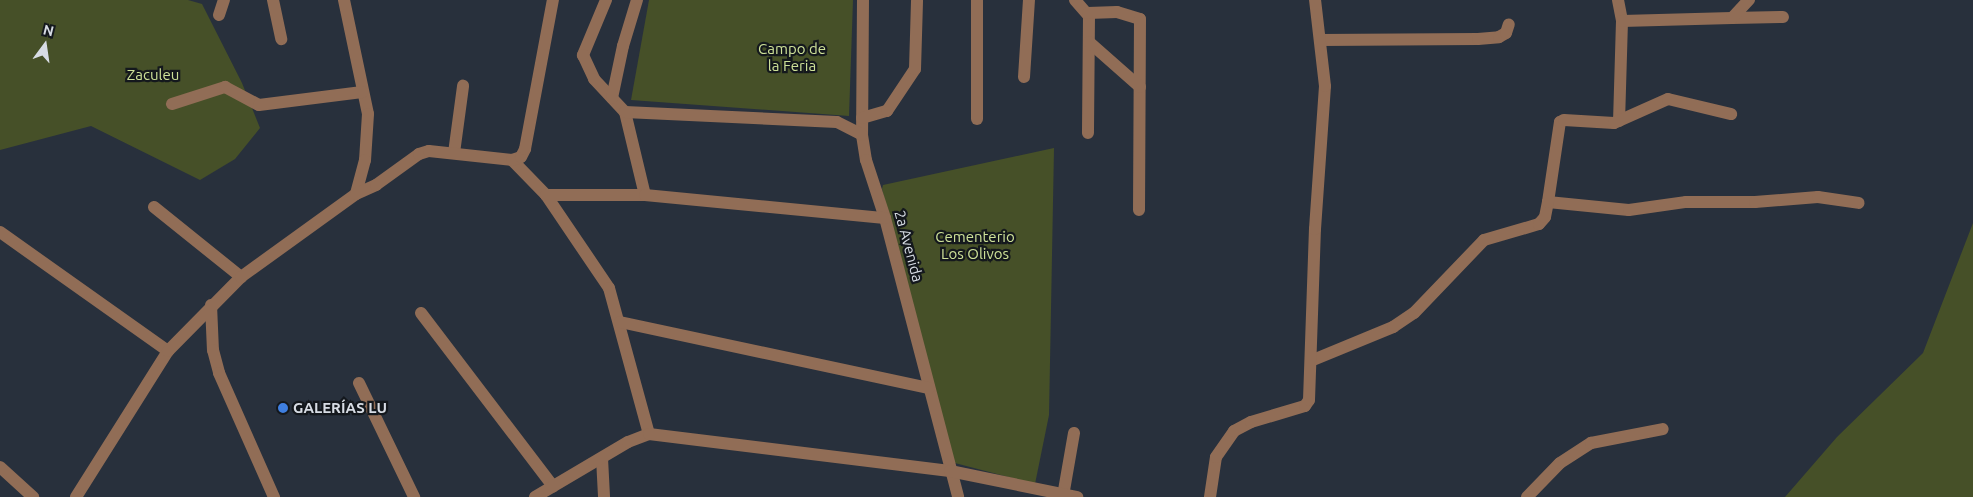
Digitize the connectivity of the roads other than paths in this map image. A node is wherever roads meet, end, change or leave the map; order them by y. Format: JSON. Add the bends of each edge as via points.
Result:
{"nodes":[{"id":1,"x":224,"y":0,"type":"edge"},
{"id":2,"x":273,"y":0,"type":"edge"},
{"id":3,"x":344,"y":0,"type":"edge"},
{"id":4,"x":606,"y":0,"type":"edge"},
{"id":5,"x":616,"y":0,"type":"edge"},
{"id":6,"x":637,"y":0,"type":"edge"},
{"id":7,"x":863,"y":0,"type":"edge"},
{"id":8,"x":917,"y":0,"type":"edge"},
{"id":9,"x":977,"y":0,"type":"edge"},
{"id":10,"x":1029,"y":0,"type":"edge"},
{"id":11,"x":1075,"y":0,"type":"edge"},
{"id":12,"x":1315,"y":0,"type":"edge"},
{"id":13,"x":1618,"y":0,"type":"edge"},
{"id":14,"x":1749,"y":0,"type":"edge"},
{"id":15,"x":554,"y":4,"type":"edge"},
{"id":16,"x":1088,"y":13,"type":"junction"},
{"id":17,"x":219,"y":15,"type":"dead end"},
{"id":18,"x":1783,"y":17,"type":"dead end"},
{"id":19,"x":1732,"y":18,"type":"junction"},
{"id":20,"x":599,"y":19,"type":"junction"},
{"id":21,"x":1622,"y":21,"type":"junction"},
{"id":22,"x":1509,"y":24,"type":"dead end"},
{"id":23,"x":281,"y":39,"type":"dead end"},
{"id":24,"x":1320,"y":40,"type":"junction"},
{"id":25,"x":1089,"y":42,"type":"junction"},
{"id":26,"x":1024,"y":77,"type":"dead end"},
{"id":27,"x":463,"y":86,"type":"dead end"},
{"id":28,"x":1140,"y":87,"type":"junction"},
{"id":29,"x":362,"y":92,"type":"junction"},
{"id":30,"x":612,"y":98,"type":"junction"},
{"id":31,"x":172,"y":104,"type":"dead end"},
{"id":32,"x":625,"y":112,"type":"junction"},
{"id":33,"x":1731,"y":114,"type":"dead end"},
{"id":34,"x":862,"y":118,"type":"junction"},
{"id":35,"x":977,"y":119,"type":"dead end"},
{"id":36,"x":1618,"y":121,"type":"junction"},
{"id":37,"x":1088,"y":133,"type":"dead end"},
{"id":38,"x":862,"y":135,"type":"junction"},
{"id":39,"x":454,"y":153,"type":"junction"},
{"id":40,"x":512,"y":160,"type":"junction"},
{"id":41,"x":356,"y":194,"type":"junction"},
{"id":42,"x":546,"y":195,"type":"junction"},
{"id":43,"x":646,"y":195,"type":"junction"},
{"id":44,"x":1548,"y":202,"type":"junction"},
{"id":45,"x":1859,"y":203,"type":"dead end"},
{"id":46,"x":154,"y":207,"type":"dead end"},
{"id":47,"x":1139,"y":210,"type":"dead end"},
{"id":48,"x":885,"y":218,"type":"junction"},
{"id":49,"x":0,"y":232,"type":"edge"},
{"id":50,"x":242,"y":277,"type":"junction"},
{"id":51,"x":211,"y":305,"type":"junction"},
{"id":52,"x":421,"y":313,"type":"dead end"},
{"id":53,"x":620,"y":322,"type":"junction"},
{"id":54,"x":168,"y":351,"type":"junction"},
{"id":55,"x":1312,"y":360,"type":"junction"},
{"id":56,"x":359,"y":384,"type":"dead end"},
{"id":57,"x":929,"y":388,"type":"junction"},
{"id":58,"x":1663,"y":429,"type":"dead end"},
{"id":59,"x":1074,"y":433,"type":"dead end"},
{"id":60,"x":649,"y":434,"type":"junction"},
{"id":61,"x":602,"y":458,"type":"junction"},
{"id":62,"x":0,"y":467,"type":"edge"},
{"id":63,"x":950,"y":471,"type":"junction"},
{"id":64,"x":553,"y":486,"type":"junction"},
{"id":65,"x":1063,"y":496,"type":"junction"},
{"id":66,"x":33,"y":497,"type":"edge"},
{"id":67,"x":76,"y":497,"type":"edge"},
{"id":68,"x":274,"y":497,"type":"edge"},
{"id":69,"x":414,"y":497,"type":"edge"},
{"id":70,"x":535,"y":497,"type":"edge"},
{"id":71,"x":604,"y":497,"type":"edge"},
{"id":72,"x":958,"y":497,"type":"edge"},
{"id":73,"x":1077,"y":497,"type":"edge"},
{"id":74,"x":1210,"y":497,"type":"edge"},
{"id":75,"x":1526,"y":497,"type":"edge"}],
"edges":[{"from":1,"to":17,"type":"street"},
{"from":2,"to":23,"type":"street"},
{"from":3,"to":29,"type":"street"},
{"from":4,"to":20,"type":"street"},
{"from":5,"to":20,"type":"street"},
{"from":6,"to":30,"type":"street"},
{"from":7,"to":34,"type":"street","name":"2a Avenida"},
{"from":8,"to":34,"type":"street","via":[[915,70],[887,111]]},
{"from":9,"to":35,"type":"street"},
{"from":10,"to":26,"type":"street"},
{"from":11,"to":16,"type":"street"},
{"from":12,"to":24,"type":"street"},
{"from":13,"to":21,"type":"street"},
{"from":14,"to":19,"type":"street"},
{"from":15,"to":40,"type":"street","via":[[526,149],[521,157]]},
{"from":16,"to":25,"type":"street"},
{"from":16,"to":28,"type":"street","via":[[1117,12],[1140,19]]},
{"from":18,"to":19,"type":"street"},
{"from":19,"to":21,"type":"street"},
{"from":20,"to":30,"type":"street","via":[[583,55],[594,79]]},
{"from":21,"to":36,"type":"street"},
{"from":22,"to":24,"type":"street","via":[[1506,33],[1499,37],[1478,39]]},
{"from":24,"to":55,"type":"street","via":[[1325,86],[1315,229]]},
{"from":25,"to":28,"type":"street"},
{"from":25,"to":37,"type":"street"},
{"from":27,"to":39,"type":"street"},
{"from":28,"to":47,"type":"street"},
{"from":29,"to":31,"type":"street","via":[[260,106],[225,87]]},
{"from":29,"to":41,"type":"street","via":[[368,114],[365,160]]},
{"from":30,"to":32,"type":"street"},
{"from":32,"to":38,"type":"street","via":[[837,122]]},
{"from":32,"to":43,"type":"street"},
{"from":33,"to":36,"type":"street","via":[[1668,99]]},
{"from":34,"to":38,"type":"street","name":"2a Avenida"},
{"from":36,"to":44,"type":"street","via":[[1610,124],[1560,122]]},
{"from":38,"to":48,"type":"street","name":"2a Avenida","via":[[866,160]]},
{"from":39,"to":40,"type":"street"},
{"from":39,"to":41,"type":"street","via":[[429,151],[419,154],[376,185]]},
{"from":40,"to":42,"type":"street"},
{"from":41,"to":50,"type":"street"},
{"from":42,"to":43,"type":"street"},
{"from":42,"to":53,"type":"street","via":[[609,288]]},
{"from":43,"to":48,"type":"street"},
{"from":44,"to":45,"type":"street","via":[[1629,210],[1686,202],[1755,202],[1818,197]]},
{"from":44,"to":55,"type":"street","via":[[1545,217],[1539,224],[1484,240],[1414,313],[1393,327]]},
{"from":46,"to":50,"type":"street"},
{"from":48,"to":57,"type":"street","name":"2a Avenida"},
{"from":49,"to":54,"type":"street"},
{"from":50,"to":51,"type":"street"},
{"from":51,"to":54,"type":"street"},
{"from":51,"to":68,"type":"street","via":[[213,350],[219,373]]},
{"from":52,"to":64,"type":"street"},
{"from":53,"to":57,"type":"street"},
{"from":53,"to":60,"type":"street"},
{"from":54,"to":67,"type":"street"},
{"from":55,"to":74,"type":"street","via":[[1309,400],[1305,406],[1251,422],[1234,431],[1216,457]]},
{"from":56,"to":69,"type":"street"},
{"from":57,"to":63,"type":"street","name":"2a Avenida"},
{"from":58,"to":75,"type":"street","via":[[1591,443],[1560,463]]},
{"from":59,"to":65,"type":"street"},
{"from":60,"to":61,"type":"street"},
{"from":60,"to":63,"type":"street"},
{"from":61,"to":64,"type":"street"},
{"from":61,"to":71,"type":"street"},
{"from":62,"to":66,"type":"street"},
{"from":63,"to":65,"type":"street"},
{"from":63,"to":72,"type":"street","name":"2a Avenida"},
{"from":64,"to":70,"type":"street"},
{"from":65,"to":73,"type":"street"}]}
